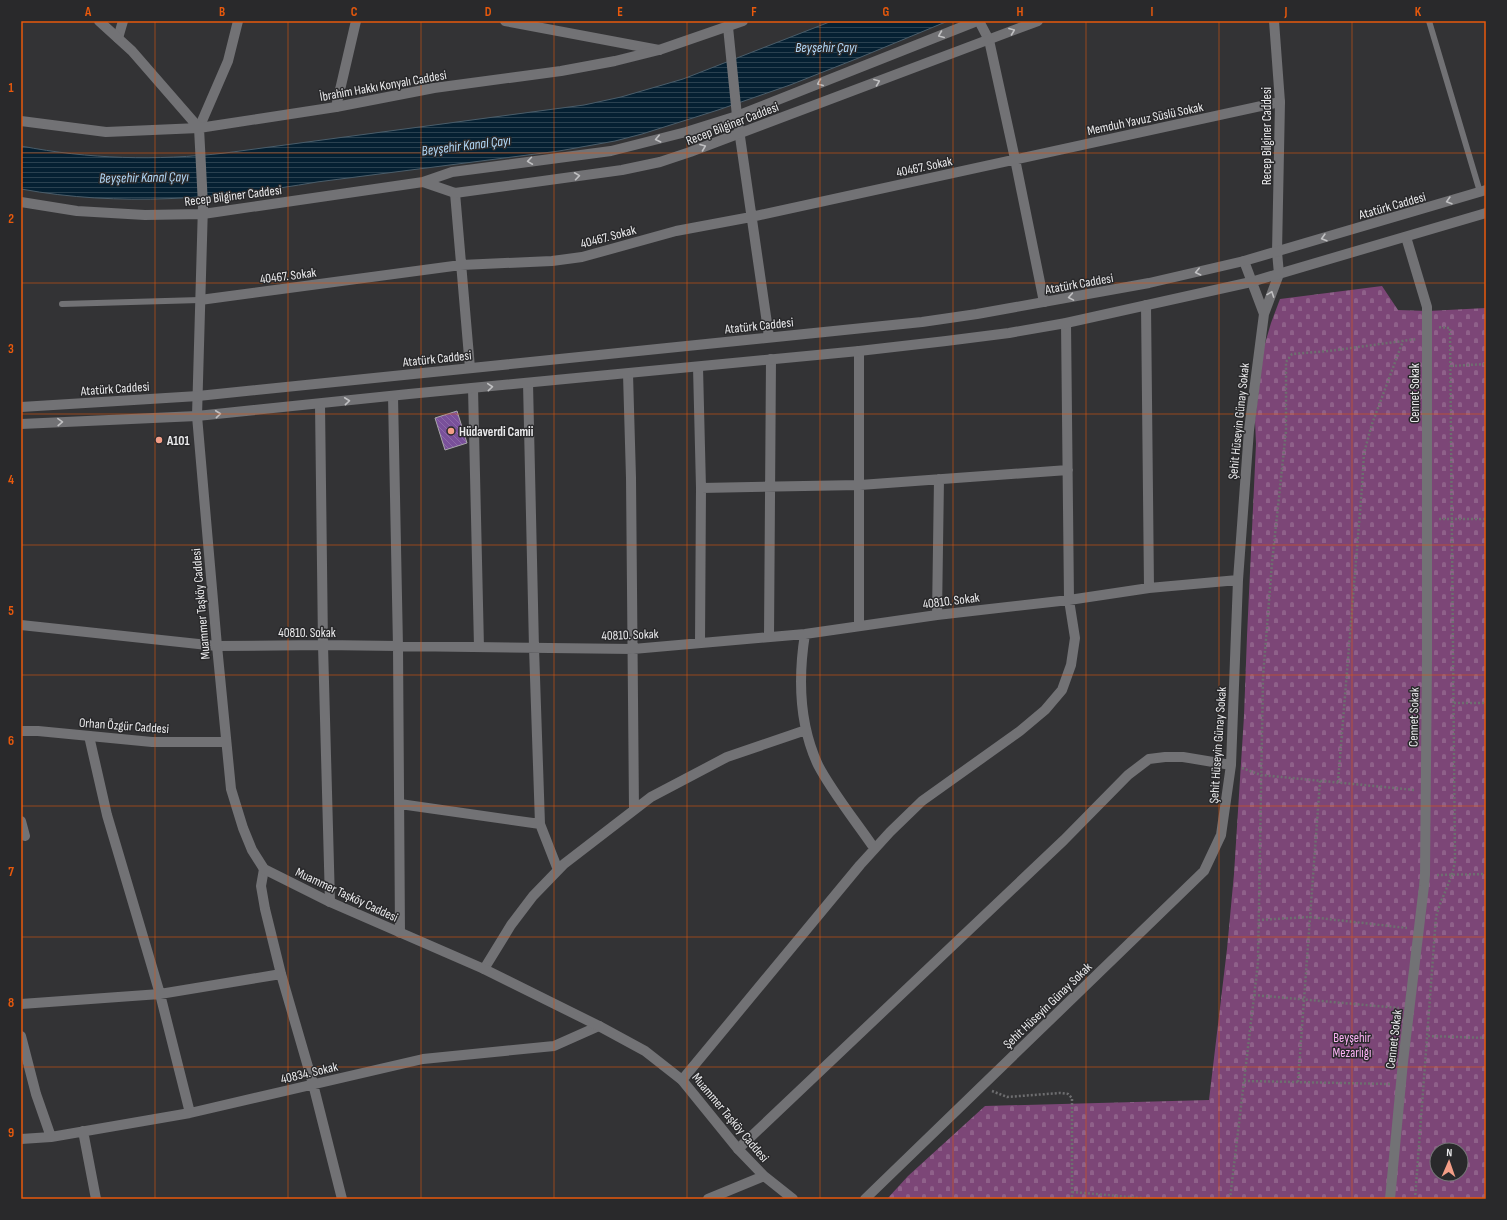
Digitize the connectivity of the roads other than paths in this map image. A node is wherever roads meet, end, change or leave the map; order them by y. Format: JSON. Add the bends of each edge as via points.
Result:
{"nodes":[{"id":1,"x":99,"y":21,"type":"edge"},
{"id":2,"x":124,"y":21,"type":"edge"},
{"id":3,"x":238,"y":21,"type":"edge"},
{"id":4,"x":356,"y":21,"type":"edge"},
{"id":5,"x":505,"y":21,"type":"edge"},
{"id":6,"x":743,"y":21,"type":"edge"},
{"id":7,"x":978,"y":21,"type":"edge"},
{"id":8,"x":1038,"y":21,"type":"edge"},
{"id":9,"x":1274,"y":21,"type":"edge"},
{"id":10,"x":1429,"y":21,"type":"edge"},
{"id":11,"x":729,"y":24,"type":"edge"},
{"id":12,"x":118,"y":38,"type":"junction"},
{"id":13,"x":989,"y":40,"type":"junction"},
{"id":14,"x":659,"y":50,"type":"junction"},
{"id":15,"x":1280,"y":102,"type":"junction"},
{"id":16,"x":336,"y":107,"type":"junction"},
{"id":17,"x":737,"y":116,"type":"junction"},
{"id":18,"x":21,"y":121,"type":"edge"},
{"id":19,"x":199,"y":128,"type":"junction"},
{"id":20,"x":739,"y":134,"type":"junction"},
{"id":21,"x":1015,"y":159,"type":"junction"},
{"id":22,"x":423,"y":182,"type":"junction"},
{"id":23,"x":1483,"y":191,"type":"edge"},
{"id":24,"x":455,"y":193,"type":"junction"},
{"id":25,"x":21,"y":202,"type":"edge"},
{"id":26,"x":203,"y":210,"type":"junction"},
{"id":27,"x":1486,"y":213,"type":"edge"},
{"id":28,"x":751,"y":217,"type":"junction"},
{"id":29,"x":1406,"y":237,"type":"junction"},
{"id":30,"x":1277,"y":252,"type":"junction"},
{"id":31,"x":1244,"y":262,"type":"junction"},
{"id":32,"x":461,"y":265,"type":"junction"},
{"id":33,"x":1279,"y":274,"type":"junction"},
{"id":34,"x":1251,"y":282,"type":"junction"},
{"id":35,"x":200,"y":300,"type":"junction"},
{"id":36,"x":1044,"y":302,"type":"junction"},
{"id":37,"x":62,"y":304,"type":"dead end"},
{"id":38,"x":1146,"y":305,"type":"junction"},
{"id":39,"x":1264,"y":314,"type":"junction"},
{"id":40,"x":1066,"y":323,"type":"junction"},
{"id":41,"x":769,"y":337,"type":"junction"},
{"id":42,"x":859,"y":351,"type":"junction"},
{"id":43,"x":771,"y":360,"type":"junction"},
{"id":44,"x":698,"y":367,"type":"junction"},
{"id":45,"x":470,"y":368,"type":"junction"},
{"id":46,"x":628,"y":374,"type":"junction"},
{"id":47,"x":528,"y":383,"type":"junction"},
{"id":48,"x":473,"y":388,"type":"junction"},
{"id":49,"x":198,"y":396,"type":"junction"},
{"id":50,"x":393,"y":396,"type":"junction"},
{"id":51,"x":320,"y":404,"type":"junction"},
{"id":52,"x":21,"y":407,"type":"edge"},
{"id":53,"x":198,"y":416,"type":"junction"},
{"id":54,"x":21,"y":424,"type":"edge"},
{"id":55,"x":1068,"y":470,"type":"junction"},
{"id":56,"x":938,"y":479,"type":"junction"},
{"id":57,"x":860,"y":484,"type":"junction"},
{"id":58,"x":770,"y":486,"type":"junction"},
{"id":59,"x":701,"y":488,"type":"junction"},
{"id":60,"x":1238,"y":580,"type":"junction"},
{"id":61,"x":1149,"y":588,"type":"junction"},
{"id":62,"x":1069,"y":600,"type":"junction"},
{"id":63,"x":937,"y":615,"type":"junction"},
{"id":64,"x":21,"y":625,"type":"edge"},
{"id":65,"x":860,"y":626,"type":"junction"},
{"id":66,"x":805,"y":634,"type":"junction"},
{"id":67,"x":769,"y":637,"type":"junction"},
{"id":68,"x":700,"y":643,"type":"junction"},
{"id":69,"x":323,"y":645,"type":"junction"},
{"id":70,"x":216,"y":646,"type":"junction"},
{"id":71,"x":398,"y":647,"type":"junction"},
{"id":72,"x":479,"y":648,"type":"junction"},
{"id":73,"x":534,"y":648,"type":"junction"},
{"id":74,"x":633,"y":649,"type":"junction"},
{"id":75,"x":806,"y":730,"type":"junction"},
{"id":76,"x":21,"y":731,"type":"edge"},
{"id":77,"x":89,"y":736,"type":"junction"},
{"id":78,"x":226,"y":742,"type":"junction"},
{"id":79,"x":1231,"y":765,"type":"junction"},
{"id":80,"x":400,"y":804,"type":"junction"},
{"id":81,"x":634,"y":810,"type":"junction"},
{"id":82,"x":21,"y":821,"type":"edge"},
{"id":83,"x":540,"y":824,"type":"junction"},
{"id":84,"x":25,"y":836,"type":"dead end"},
{"id":85,"x":874,"y":848,"type":"junction"},
{"id":86,"x":264,"y":869,"type":"junction"},
{"id":87,"x":558,"y":870,"type":"junction"},
{"id":88,"x":330,"y":902,"type":"junction"},
{"id":89,"x":400,"y":933,"type":"junction"},
{"id":90,"x":484,"y":969,"type":"junction"},
{"id":91,"x":281,"y":974,"type":"junction"},
{"id":92,"x":160,"y":994,"type":"junction"},
{"id":93,"x":21,"y":1004,"type":"edge"},
{"id":94,"x":599,"y":1026,"type":"junction"},
{"id":95,"x":21,"y":1036,"type":"edge"},
{"id":96,"x":682,"y":1080,"type":"junction"},
{"id":97,"x":313,"y":1084,"type":"junction"},
{"id":98,"x":190,"y":1112,"type":"junction"},
{"id":99,"x":83,"y":1131,"type":"junction"},
{"id":100,"x":51,"y":1137,"type":"junction"},
{"id":101,"x":21,"y":1139,"type":"edge"},
{"id":102,"x":738,"y":1149,"type":"junction"},
{"id":103,"x":764,"y":1176,"type":"junction"},
{"id":104,"x":789,"y":1198,"type":"edge"},
{"id":105,"x":96,"y":1199,"type":"edge"},
{"id":106,"x":342,"y":1199,"type":"edge"},
{"id":107,"x":708,"y":1199,"type":"edge"},
{"id":108,"x":866,"y":1199,"type":"edge"},
{"id":109,"x":1390,"y":1199,"type":"edge"}],
"edges":[{"from":1,"to":12,"type":"street"},
{"from":2,"to":12,"type":"street"},
{"from":3,"to":19,"type":"street","via":[[228,61]]},
{"from":4,"to":16,"type":"street"},
{"from":5,"to":14,"type":"street"},
{"from":6,"to":11,"type":"street","name":"İbrahim Hakkı Konyalı Caddesi"},
{"from":7,"to":13,"type":"street"},
{"from":7,"to":17,"type":"street","name":"Recep Bilginer Caddesi","one_way":true},
{"from":13,"to":8,"type":"street","name":"Recep Bilginer Caddesi","one_way":true},
{"from":9,"to":15,"type":"street","name":"Recep Bilginer Caddesi"},
{"from":10,"to":23,"type":"lane"},
{"from":11,"to":14,"type":"street","name":"İbrahim Hakkı Konyalı Caddesi"},
{"from":11,"to":17,"type":"street"},
{"from":12,"to":19,"type":"street"},
{"from":20,"to":13,"type":"street","name":"Recep Bilginer Caddesi","one_way":true},
{"from":13,"to":21,"type":"street"},
{"from":14,"to":16,"type":"street","name":"İbrahim Hakkı Konyalı Caddesi","via":[[561,71],[434,88]]},
{"from":15,"to":21,"type":"street","name":"Memduh Yavuz Süslü Sokak"},
{"from":15,"to":30,"type":"street","name":"Recep Bilginer Caddesi"},
{"from":16,"to":19,"type":"street","name":"İbrahim Hakkı Konyalı Caddesi"},
{"from":17,"to":20,"type":"street"},
{"from":17,"to":22,"type":"street","name":"Recep Bilginer Caddesi","one_way":true,"via":[[611,151],[452,172]]},
{"from":18,"to":19,"type":"street","name":"İbrahim Hakkı Konyalı Caddesi","via":[[106,132]]},
{"from":19,"to":26,"type":"street","name":"Muammer Taşköy Caddesi"},
{"from":24,"to":20,"type":"street","name":"Recep Bilginer Caddesi","one_way":true,"via":[[622,170],[660,162]]},
{"from":20,"to":28,"type":"street"},
{"from":21,"to":28,"type":"street","name":"40467. Sokak"},
{"from":21,"to":36,"type":"street"},
{"from":22,"to":24,"type":"street","name":"Recep Bilginer Caddesi"},
{"from":22,"to":26,"type":"street","name":"Recep Bilginer Caddesi"},
{"from":23,"to":30,"type":"street","name":"Atatürk Caddesi","one_way":true},
{"from":24,"to":32,"type":"street"},
{"from":25,"to":26,"type":"street","name":"Recep Bilginer Caddesi","via":[[77,211],[145,215]]},
{"from":26,"to":35,"type":"street","name":"Muammer Taşköy Caddesi"},
{"from":27,"to":29,"type":"street"},
{"from":28,"to":32,"type":"street","name":"40467. Sokak","via":[[676,231],[582,257],[552,261]]},
{"from":28,"to":41,"type":"street"},
{"from":29,"to":33,"type":"street"},
{"from":29,"to":109,"type":"street","name":"Cennet Sokak","via":[[1427,307],[1425,875],[1400,1085]]},
{"from":30,"to":31,"type":"street","name":"Atatürk Caddesi"},
{"from":30,"to":33,"type":"street","name":"Recep Bilginer Caddesi"},
{"from":31,"to":34,"type":"street"},
{"from":31,"to":36,"type":"street","name":"Atatürk Caddesi","one_way":true},
{"from":32,"to":35,"type":"street","name":"40467. Sokak"},
{"from":32,"to":45,"type":"street"},
{"from":33,"to":34,"type":"street"},
{"from":39,"to":33,"type":"street","name":"Şehit Hüseyin Günay Sokak","one_way":true},
{"from":34,"to":38,"type":"street"},
{"from":34,"to":39,"type":"street"},
{"from":35,"to":37,"type":"lane"},
{"from":35,"to":49,"type":"street","name":"Muammer Taşköy Caddesi"},
{"from":36,"to":41,"type":"street","name":"Atatürk Caddesi","via":[[922,322]]},
{"from":38,"to":40,"type":"street"},
{"from":38,"to":61,"type":"street"},
{"from":39,"to":60,"type":"street","name":"Şehit Hüseyin Günay Sokak","via":[[1249,430]]},
{"from":40,"to":42,"type":"street"},
{"from":40,"to":55,"type":"street"},
{"from":41,"to":45,"type":"street","name":"Atatürk Caddesi"},
{"from":42,"to":43,"type":"street"},
{"from":42,"to":57,"type":"street"},
{"from":43,"to":44,"type":"street"},
{"from":43,"to":58,"type":"street"},
{"from":44,"to":46,"type":"street"},
{"from":44,"to":59,"type":"street"},
{"from":45,"to":49,"type":"street","name":"Atatürk Caddesi"},
{"from":46,"to":47,"type":"street"},
{"from":46,"to":74,"type":"street"},
{"from":48,"to":47,"type":"street","one_way":true},
{"from":47,"to":73,"type":"street"},
{"from":48,"to":50,"type":"street"},
{"from":48,"to":72,"type":"street"},
{"from":49,"to":52,"type":"street","name":"Atatürk Caddesi"},
{"from":49,"to":53,"type":"street","name":"Muammer Taşköy Caddesi"},
{"from":51,"to":50,"type":"street","one_way":true},
{"from":50,"to":71,"type":"street"},
{"from":53,"to":51,"type":"street","one_way":true},
{"from":51,"to":69,"type":"street"},
{"from":54,"to":53,"type":"street","one_way":true},
{"from":53,"to":70,"type":"street","name":"Muammer Taşköy Caddesi"},
{"from":55,"to":56,"type":"street"},
{"from":55,"to":62,"type":"street"},
{"from":56,"to":57,"type":"street"},
{"from":56,"to":63,"type":"street"},
{"from":57,"to":58,"type":"street"},
{"from":57,"to":65,"type":"street"},
{"from":58,"to":59,"type":"street"},
{"from":58,"to":67,"type":"street"},
{"from":59,"to":68,"type":"street"},
{"from":60,"to":61,"type":"street","name":"40810. Sokak"},
{"from":60,"to":79,"type":"street","name":"Şehit Hüseyin Günay Sokak"},
{"from":61,"to":62,"type":"street","name":"40810. Sokak"},
{"from":62,"to":63,"type":"street","name":"40810. Sokak"},
{"from":62,"to":85,"type":"street","via":[[1075,638],[1071,665],[1062,690],[1045,710],[1020,731],[922,801]]},
{"from":63,"to":65,"type":"street","name":"40810. Sokak"},
{"from":64,"to":70,"type":"street","name":"40810. Sokak"},
{"from":65,"to":66,"type":"street","name":"40810. Sokak"},
{"from":66,"to":67,"type":"street","name":"40810. Sokak"},
{"from":66,"to":75,"type":"street","via":[[800,690]]},
{"from":67,"to":68,"type":"street","name":"40810. Sokak"},
{"from":68,"to":74,"type":"street","name":"40810. Sokak"},
{"from":69,"to":70,"type":"street","name":"40810. Sokak"},
{"from":69,"to":71,"type":"street","name":"40810. Sokak"},
{"from":69,"to":88,"type":"street"},
{"from":70,"to":78,"type":"street","name":"Muammer Taşköy Caddesi"},
{"from":71,"to":72,"type":"street","name":"40810. Sokak"},
{"from":71,"to":80,"type":"street"},
{"from":72,"to":73,"type":"street","name":"40810. Sokak"},
{"from":73,"to":74,"type":"street","name":"40810. Sokak"},
{"from":73,"to":83,"type":"street"},
{"from":74,"to":81,"type":"street"},
{"from":75,"to":81,"type":"street","via":[[727,757],[651,797]]},
{"from":75,"to":85,"type":"street","via":[[818,765]]},
{"from":76,"to":77,"type":"street","name":"Orhan Özgür Caddesi"},
{"from":77,"to":78,"type":"street","name":"Orhan Özgür Caddesi","via":[[152,742]]},
{"from":77,"to":92,"type":"street","via":[[107,815]]},
{"from":78,"to":86,"type":"street","name":"Muammer Taşköy Caddesi","via":[[231,789],[252,850]]},
{"from":79,"to":102,"type":"street","via":[[1165,756],[1149,759],[1128,775],[1064,840]]},
{"from":79,"to":108,"type":"street","name":"Şehit Hüseyin Günay Sokak","via":[[1221,835],[1204,871]]},
{"from":80,"to":83,"type":"street"},
{"from":80,"to":89,"type":"street"},
{"from":81,"to":87,"type":"street"},
{"from":82,"to":84,"type":"street"},
{"from":83,"to":87,"type":"street"},
{"from":85,"to":96,"type":"street"},
{"from":86,"to":88,"type":"street","name":"Muammer Taşköy Caddesi"},
{"from":86,"to":91,"type":"street","via":[[261,886]]},
{"from":87,"to":90,"type":"street","via":[[533,896],[511,925]]},
{"from":88,"to":89,"type":"street","name":"Muammer Taşköy Caddesi"},
{"from":89,"to":90,"type":"street","name":"Muammer Taşköy Caddesi"},
{"from":90,"to":94,"type":"street","name":"Muammer Taşköy Caddesi"},
{"from":91,"to":92,"type":"street"},
{"from":91,"to":97,"type":"street"},
{"from":92,"to":93,"type":"street"},
{"from":92,"to":98,"type":"street"},
{"from":94,"to":96,"type":"street","name":"Muammer Taşköy Caddesi","via":[[645,1052]]},
{"from":94,"to":97,"type":"street","name":"40834. Sokak","via":[[554,1046],[423,1059]]},
{"from":95,"to":100,"type":"street","via":[[36,1094]]},
{"from":96,"to":102,"type":"street","name":"Muammer Taşköy Caddesi"},
{"from":97,"to":98,"type":"street","name":"40834. Sokak"},
{"from":97,"to":106,"type":"street"},
{"from":98,"to":99,"type":"street","name":"40834. Sokak"},
{"from":99,"to":100,"type":"street","name":"40834. Sokak"},
{"from":99,"to":105,"type":"street"},
{"from":100,"to":101,"type":"street","name":"40834. Sokak"},
{"from":102,"to":103,"type":"street","name":"Muammer Taşköy Caddesi"},
{"from":103,"to":104,"type":"street","name":"Muammer Taşköy Caddesi"},
{"from":103,"to":107,"type":"street"}]}
